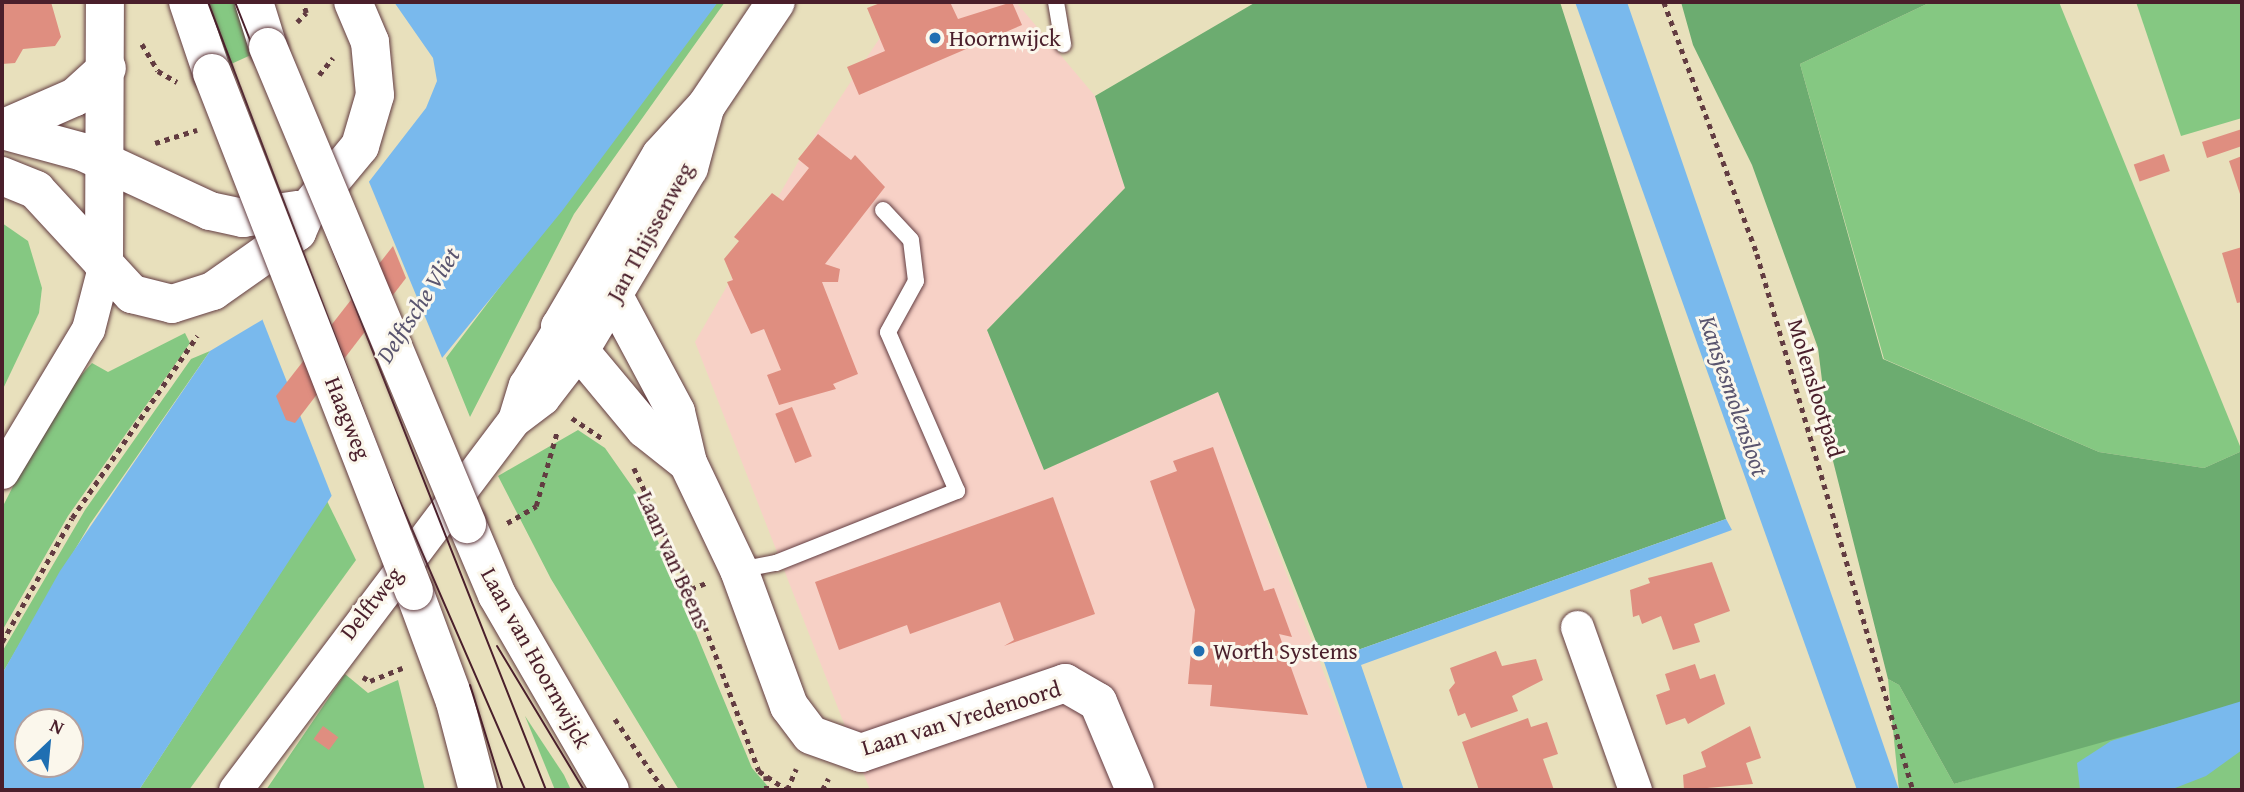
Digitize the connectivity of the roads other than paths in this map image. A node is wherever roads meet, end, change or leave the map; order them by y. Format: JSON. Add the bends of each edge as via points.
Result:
{"nodes":[{"id":1,"x":105,"y":2,"type":"edge"},
{"id":2,"x":188,"y":2,"type":"edge"},
{"id":3,"x":254,"y":2,"type":"edge"},
{"id":4,"x":353,"y":2,"type":"edge"},
{"id":5,"x":776,"y":2,"type":"edge"},
{"id":6,"x":1056,"y":2,"type":"edge"},
{"id":7,"x":1063,"y":44,"type":"dead end"},
{"id":8,"x":107,"y":68,"type":"junction"},
{"id":9,"x":2,"y":130,"type":"edge"},
{"id":10,"x":109,"y":166,"type":"junction"},
{"id":11,"x":2,"y":176,"type":"edge"},
{"id":12,"x":883,"y":209,"type":"dead end"},
{"id":13,"x":307,"y":210,"type":"junction"},
{"id":14,"x":104,"y":267,"type":"junction"},
{"id":15,"x":602,"y":288,"type":"junction"},
{"id":16,"x":570,"y":339,"type":"junction"},
{"id":17,"x":514,"y":419,"type":"junction"},
{"id":18,"x":688,"y":463,"type":"junction"},
{"id":19,"x":2,"y":472,"type":"edge"},
{"id":20,"x":739,"y":570,"type":"junction"},
{"id":21,"x":1577,"y":627,"type":"dead end"},
{"id":22,"x":234,"y":790,"type":"edge"},
{"id":23,"x":478,"y":790,"type":"edge"},
{"id":24,"x":610,"y":790,"type":"edge"},
{"id":25,"x":1135,"y":790,"type":"edge"},
{"id":26,"x":1635,"y":790,"type":"edge"}],
"edges":[{"from":1,"to":8,"type":"street"},
{"from":2,"to":23,"type":"street","name":"Haagweg","bridge":true,"via":[[198,76],[414,591],[455,702]]},
{"from":3,"to":24,"type":"street","name":"Laan van Hoornwijck","bridge":true,"via":[[268,47],[497,595]]},
{"from":4,"to":13,"type":"street","via":[[370,42],[375,95],[360,146]]},
{"from":5,"to":15,"type":"street","name":"Jan Thijssenweg","via":[[706,106],[689,168]]},
{"from":6,"to":7,"type":"lane"},
{"from":8,"to":9,"type":"street","via":[[75,97]]},
{"from":8,"to":10,"type":"street","via":[[101,138]]},
{"from":9,"to":10,"type":"street","via":[[47,140]]},
{"from":10,"to":13,"type":"street","via":[[210,211],[243,218]]},
{"from":10,"to":14,"type":"street"},
{"from":11,"to":14,"type":"street","via":[[36,190]]},
{"from":12,"to":20,"type":"lane","via":[[911,240],[916,281],[888,332],[957,491],[776,563]]},
{"from":13,"to":14,"type":"street","via":[[297,232],[213,291],[162,302],[132,294]]},
{"from":14,"to":19,"type":"street","via":[[88,329]]},
{"from":15,"to":16,"type":"street","name":"Jan Thijssenweg"},
{"from":15,"to":18,"type":"street","via":[[676,412]]},
{"from":16,"to":17,"type":"street","name":"Delftweg","via":[[524,385]]},
{"from":16,"to":17,"type":"street","name":"Delftweg","via":[[553,406]]},
{"from":16,"to":18,"type":"street","via":[[645,429]]},
{"from":17,"to":22,"type":"street","name":"Delftweg"},
{"from":18,"to":20,"type":"street"},
{"from":20,"to":25,"type":"street","name":"Laan van Vredenoord","via":[[789,706],[811,735],[861,753],[1065,683],[1098,702]]},
{"from":21,"to":26,"type":"street"}]}
